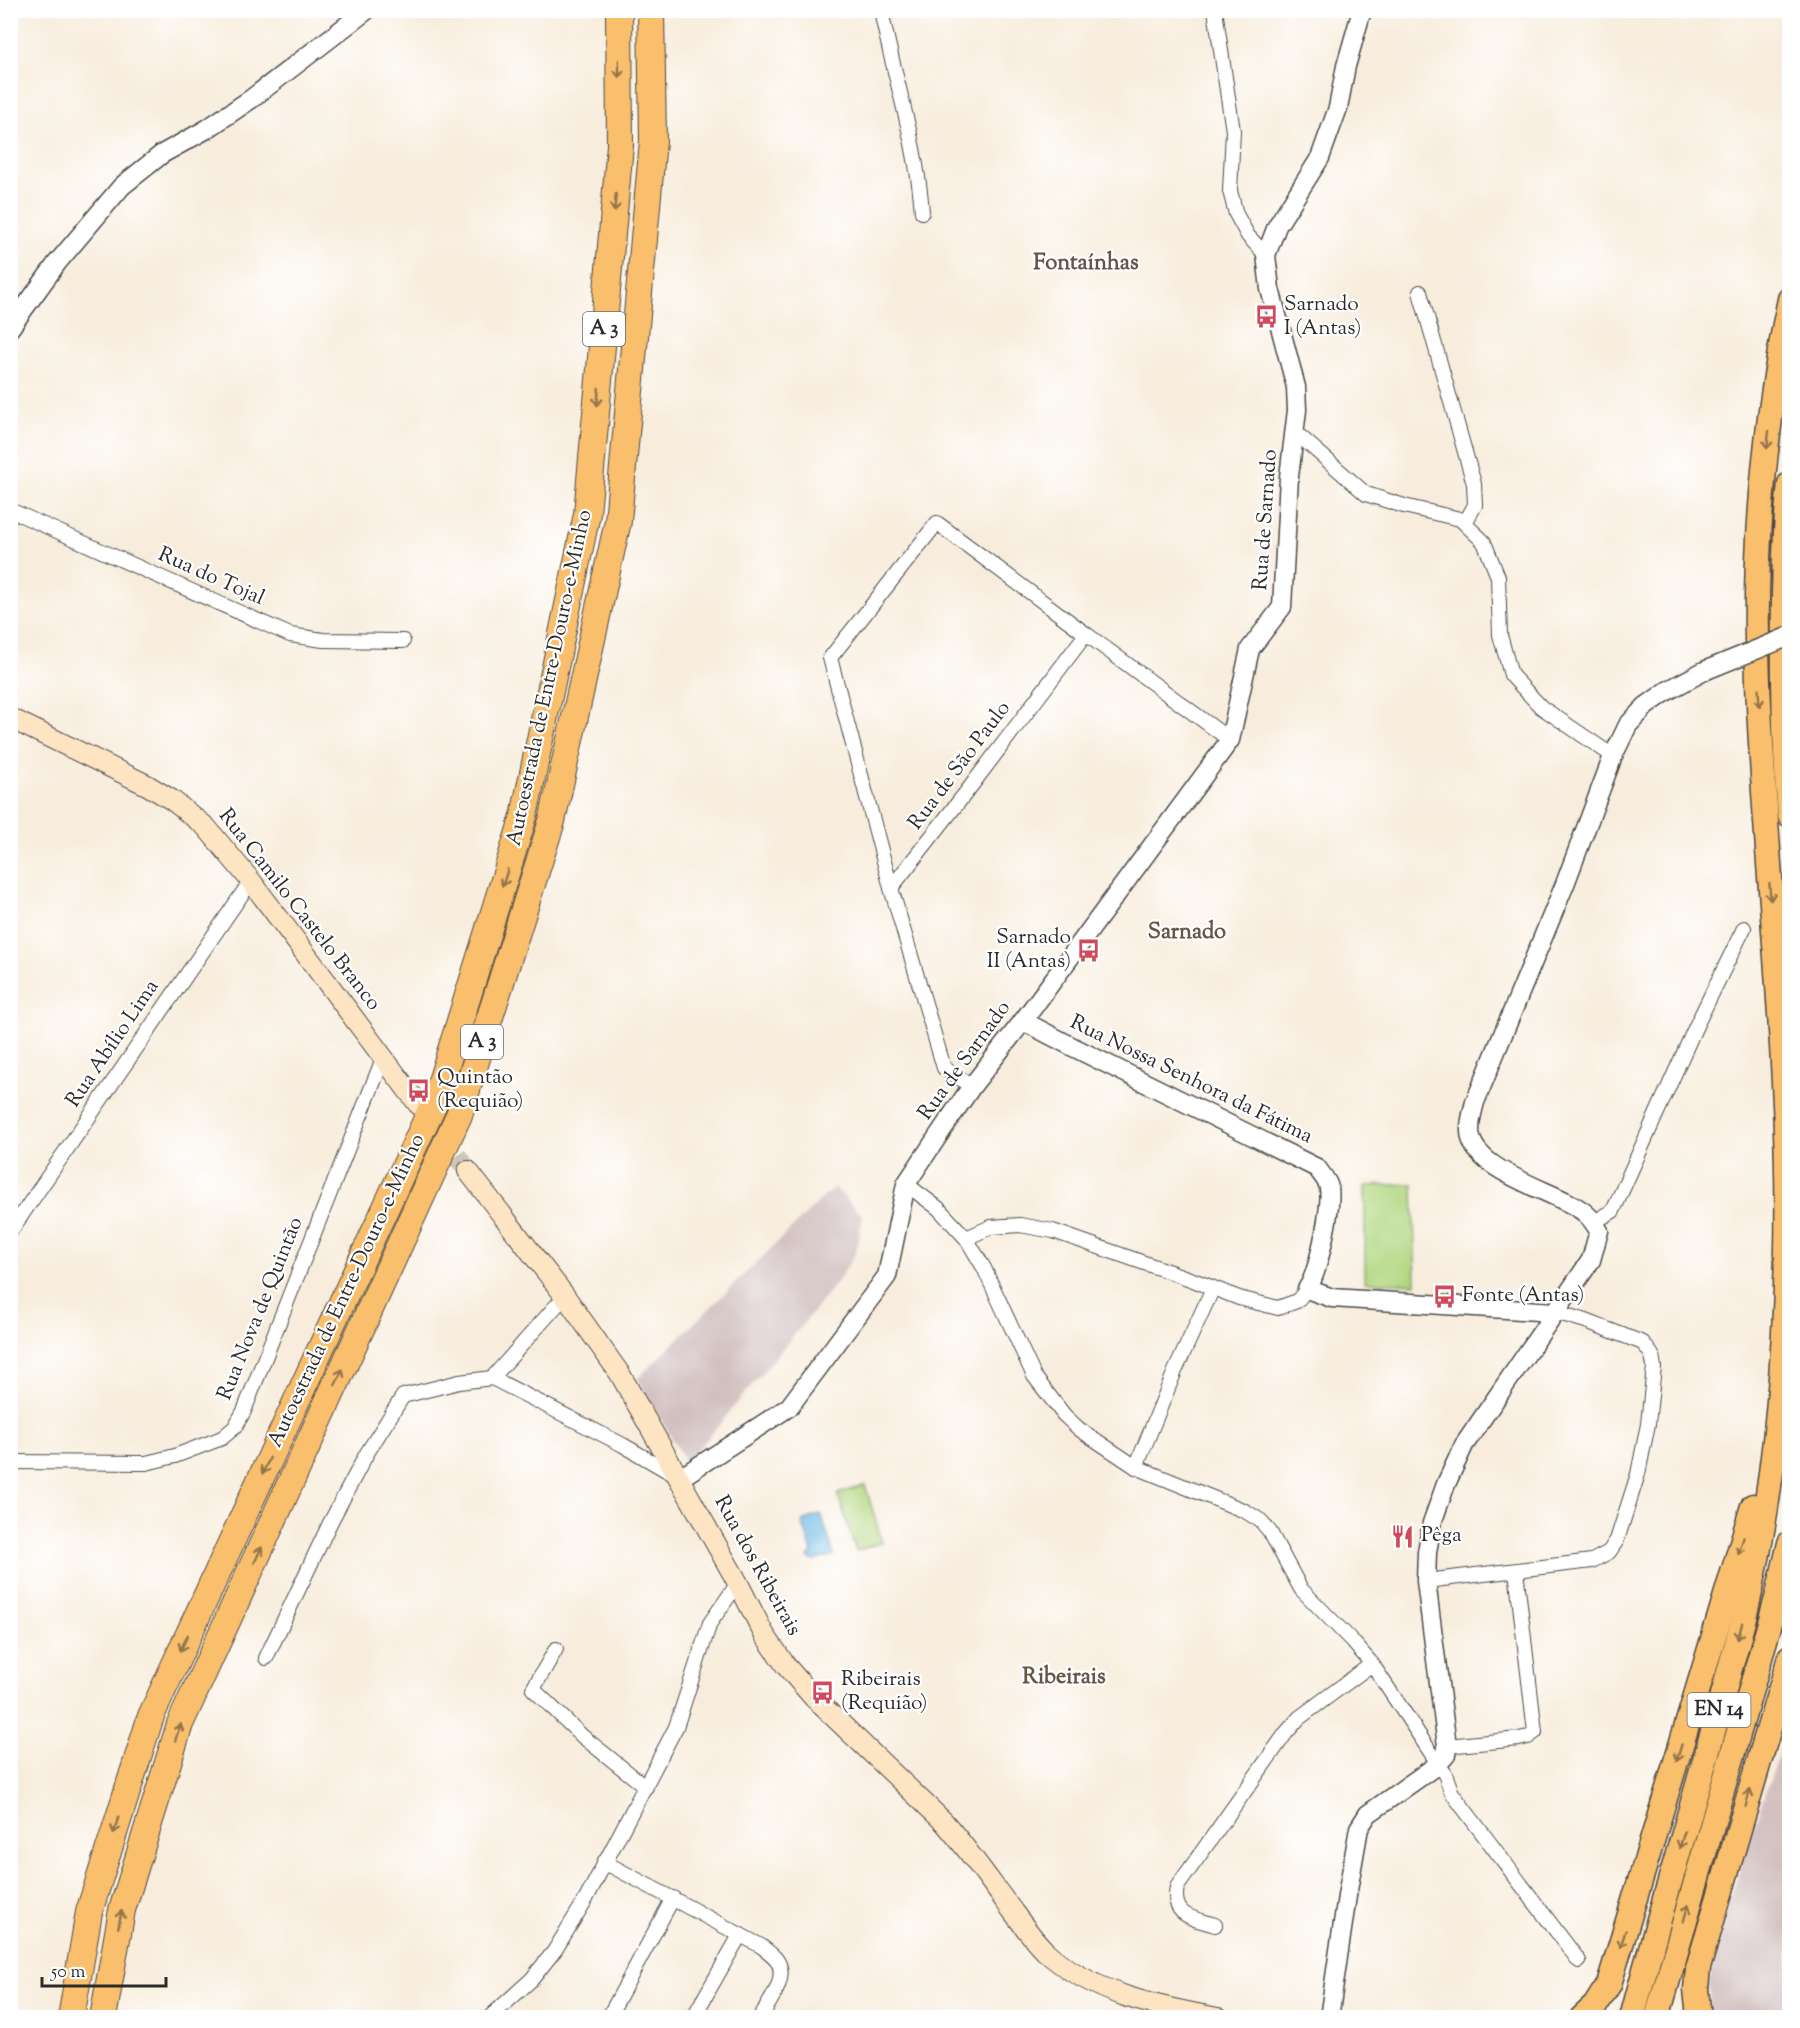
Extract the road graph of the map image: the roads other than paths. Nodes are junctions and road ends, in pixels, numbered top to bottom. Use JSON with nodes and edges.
{"nodes":[{"id":1,"x":367,"y":10,"type":"edge"},
{"id":2,"x":619,"y":10,"type":"edge"},
{"id":3,"x":651,"y":10,"type":"edge"},
{"id":4,"x":881,"y":10,"type":"edge"},
{"id":5,"x":1215,"y":10,"type":"edge"},
{"id":6,"x":1362,"y":10,"type":"edge"},
{"id":7,"x":922,"y":212,"type":"dead end"},
{"id":8,"x":1266,"y":255,"type":"junction"},
{"id":9,"x":1420,"y":292,"type":"dead end"},
{"id":10,"x":1790,"y":299,"type":"edge"},
{"id":11,"x":10,"y":328,"type":"edge"},
{"id":12,"x":1295,"y":432,"type":"junction"},
{"id":13,"x":1790,"y":484,"type":"edge"},
{"id":14,"x":10,"y":510,"type":"edge"},
{"id":15,"x":1465,"y":523,"type":"junction"},
{"id":16,"x":1086,"y":634,"type":"junction"},
{"id":17,"x":1790,"y":636,"type":"edge"},
{"id":18,"x":404,"y":641,"type":"dead end"},
{"id":19,"x":10,"y":718,"type":"edge"},
{"id":20,"x":1230,"y":740,"type":"junction"},
{"id":21,"x":1613,"y":756,"type":"junction"},
{"id":22,"x":1790,"y":815,"type":"edge"},
{"id":23,"x":251,"y":881,"type":"junction"},
{"id":24,"x":891,"y":888,"type":"junction"},
{"id":25,"x":1744,"y":928,"type":"dead end"},
{"id":26,"x":1023,"y":1021,"type":"junction"},
{"id":27,"x":384,"y":1056,"type":"junction"},
{"id":28,"x":972,"y":1086,"type":"junction"},
{"id":29,"x":418,"y":1104,"type":"tunnel mouth"},
{"id":30,"x":468,"y":1171,"type":"tunnel mouth"},
{"id":31,"x":906,"y":1184,"type":"junction"},
{"id":32,"x":1594,"y":1222,"type":"junction"},
{"id":33,"x":10,"y":1232,"type":"edge"},
{"id":34,"x":966,"y":1238,"type":"junction"},
{"id":35,"x":1213,"y":1288,"type":"junction"},
{"id":36,"x":1306,"y":1289,"type":"junction"},
{"id":37,"x":565,"y":1296,"type":"junction"},
{"id":38,"x":1556,"y":1312,"type":"junction"},
{"id":39,"x":492,"y":1378,"type":"junction"},
{"id":40,"x":1775,"y":1429,"type":"junction"},
{"id":41,"x":10,"y":1462,"type":"edge"},
{"id":42,"x":1136,"y":1467,"type":"junction"},
{"id":43,"x":680,"y":1478,"type":"junction"},
{"id":44,"x":1790,"y":1543,"type":"edge"},
{"id":45,"x":1516,"y":1571,"type":"junction"},
{"id":46,"x":1426,"y":1581,"type":"junction"},
{"id":47,"x":738,"y":1583,"type":"junction"},
{"id":48,"x":556,"y":1648,"type":"dead end"},
{"id":49,"x":1790,"y":1657,"type":"edge"},
{"id":50,"x":266,"y":1658,"type":"dead end"},
{"id":51,"x":1372,"y":1664,"type":"junction"},
{"id":52,"x":1447,"y":1746,"type":"junction"},
{"id":53,"x":1437,"y":1765,"type":"junction"},
{"id":54,"x":646,"y":1787,"type":"junction"},
{"id":55,"x":604,"y":1862,"type":"junction"},
{"id":56,"x":674,"y":1898,"type":"junction"},
{"id":57,"x":1215,"y":1925,"type":"dead end"},
{"id":58,"x":740,"y":1935,"type":"junction"},
{"id":59,"x":1579,"y":1961,"type":"dead end"},
{"id":60,"x":71,"y":2018,"type":"edge"},
{"id":61,"x":103,"y":2018,"type":"edge"},
{"id":62,"x":489,"y":2018,"type":"edge"},
{"id":63,"x":608,"y":2018,"type":"edge"},
{"id":64,"x":693,"y":2018,"type":"edge"},
{"id":65,"x":760,"y":2018,"type":"edge"},
{"id":66,"x":1218,"y":2018,"type":"edge"},
{"id":67,"x":1329,"y":2018,"type":"edge"},
{"id":68,"x":1582,"y":2018,"type":"edge"},
{"id":69,"x":1632,"y":2018,"type":"edge"},
{"id":70,"x":1657,"y":2018,"type":"edge"},
{"id":71,"x":1699,"y":2018,"type":"edge"}],
"edges":[{"from":1,"to":11,"type":"street"},
{"from":2,"to":60,"type":"highway","name":"Autoestrada de Entre-Douro-e-Minho","number":"A 3","one_way":true},
{"from":61,"to":3,"type":"highway","name":"Autoestrada de Entre-Douro-e-Minho","number":"A 3","one_way":true},
{"from":4,"to":7,"type":"street"},
{"from":5,"to":8,"type":"street"},
{"from":6,"to":8,"type":"street"},
{"from":8,"to":12,"type":"street","name":"Rua de Sarnado"},
{"from":9,"to":15,"type":"street"},
{"from":10,"to":40,"type":"highway","number":"EN 14","one_way":true},
{"from":12,"to":15,"type":"street"},
{"from":12,"to":20,"type":"street","name":"Rua de Sarnado"},
{"from":13,"to":22,"type":"highway"},
{"from":14,"to":18,"type":"street","name":"Rua do Tojal"},
{"from":15,"to":21,"type":"street"},
{"from":16,"to":20,"type":"street"},
{"from":16,"to":24,"type":"street","name":"Rua de São Paulo"},
{"from":16,"to":24,"type":"street"},
{"from":17,"to":21,"type":"street","bridge":true},
{"from":19,"to":23,"type":"main road","name":"Rua Camilo Castelo Branco"},
{"from":20,"to":26,"type":"street","name":"Rua de Sarnado"},
{"from":21,"to":32,"type":"street"},
{"from":23,"to":27,"type":"main road","name":"Rua Camilo Castelo Branco"},
{"from":23,"to":33,"type":"street","name":"Rua Abílio Lima"},
{"from":24,"to":28,"type":"street"},
{"from":25,"to":32,"type":"street"},
{"from":26,"to":28,"type":"street","name":"Rua de Sarnado"},
{"from":26,"to":36,"type":"street","name":"Rua Nossa Senhora da Fátima"},
{"from":27,"to":29,"type":"main road"},
{"from":27,"to":41,"type":"street","name":"Rua Nova de Quintão"},
{"from":28,"to":31,"type":"street","name":"Rua de Sarnado"},
{"from":30,"to":37,"type":"main road","name":"Rua dos Ribeirais"},
{"from":31,"to":34,"type":"street"},
{"from":31,"to":43,"type":"street","name":"Rua de Sarnado"},
{"from":32,"to":38,"type":"street"},
{"from":34,"to":35,"type":"street"},
{"from":34,"to":42,"type":"street"},
{"from":35,"to":36,"type":"street"},
{"from":35,"to":42,"type":"street"},
{"from":36,"to":38,"type":"street"},
{"from":37,"to":39,"type":"street"},
{"from":37,"to":43,"type":"main road","name":"Rua dos Ribeirais"},
{"from":38,"to":45,"type":"street"},
{"from":38,"to":46,"type":"street"},
{"from":39,"to":43,"type":"street"},
{"from":39,"to":50,"type":"street"},
{"from":40,"to":68,"type":"highway","one_way":true},
{"from":40,"to":69,"type":"highway","number":"EN 14","one_way":true},
{"from":42,"to":51,"type":"street"},
{"from":43,"to":47,"type":"main road","name":"Rua dos Ribeirais"},
{"from":70,"to":44,"type":"highway","number":"EN 14","one_way":true},
{"from":45,"to":46,"type":"street"},
{"from":45,"to":52,"type":"street"},
{"from":46,"to":52,"type":"street"},
{"from":47,"to":54,"type":"street"},
{"from":47,"to":66,"type":"main road","name":"Rua dos Ribeirais"},
{"from":48,"to":54,"type":"street"},
{"from":71,"to":49,"type":"highway","one_way":true},
{"from":51,"to":53,"type":"street"},
{"from":51,"to":57,"type":"street"},
{"from":52,"to":53,"type":"street"},
{"from":53,"to":59,"type":"street"},
{"from":53,"to":67,"type":"street"},
{"from":54,"to":55,"type":"street"},
{"from":55,"to":56,"type":"street"},
{"from":55,"to":62,"type":"street"},
{"from":56,"to":58,"type":"street"},
{"from":56,"to":63,"type":"street"},
{"from":58,"to":64,"type":"street"},
{"from":58,"to":65,"type":"street"}]}
